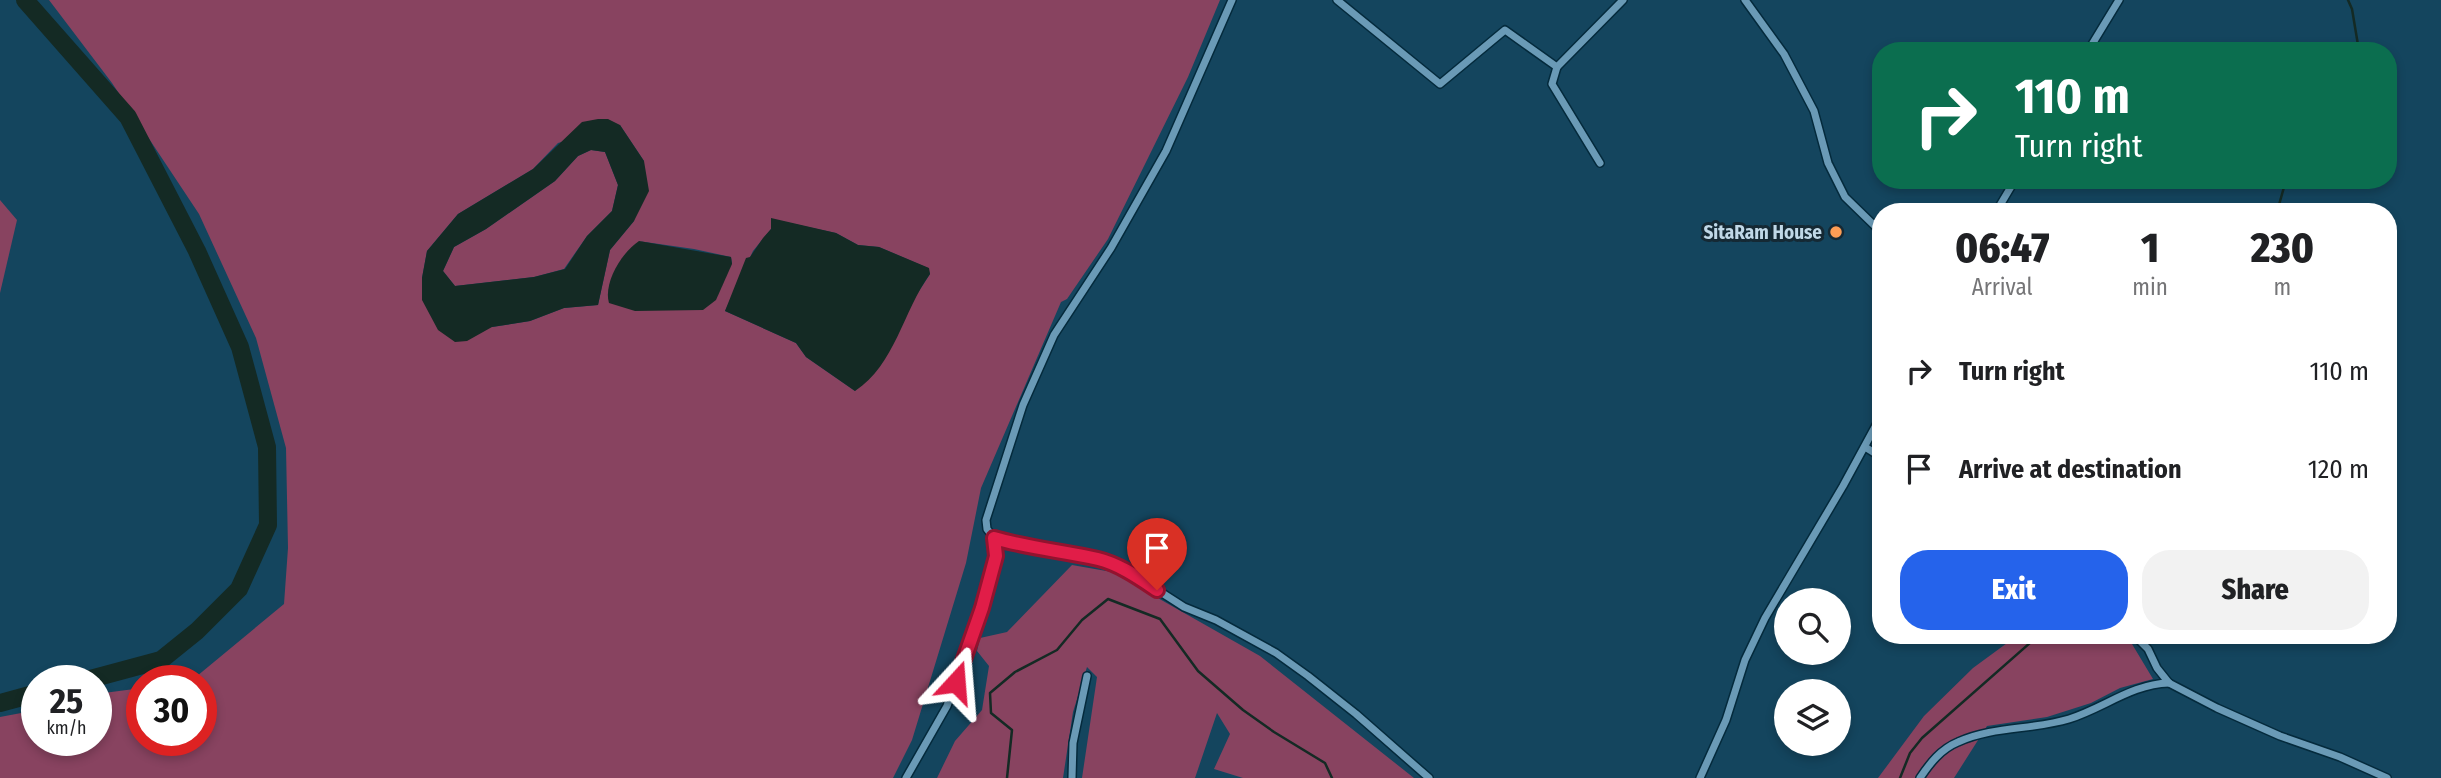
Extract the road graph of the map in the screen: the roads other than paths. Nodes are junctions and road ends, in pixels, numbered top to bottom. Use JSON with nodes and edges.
{"nodes":[{"id":1,"x":1232,"y":0,"type":"edge"},
{"id":2,"x":1337,"y":0,"type":"edge"},
{"id":3,"x":1623,"y":0,"type":"edge"},
{"id":4,"x":1745,"y":0,"type":"edge"},
{"id":5,"x":2119,"y":0,"type":"edge"},
{"id":6,"x":2093,"y":42,"type":"edge"},
{"id":7,"x":1557,"y":67,"type":"junction"},
{"id":8,"x":1600,"y":163,"type":"dead end"},
{"id":9,"x":1872,"y":223,"type":"edge"},
{"id":10,"x":1872,"y":433,"type":"edge"},
{"id":11,"x":1865,"y":447,"type":"junction"},
{"id":12,"x":1872,"y":451,"type":"edge"},
{"id":13,"x":994,"y":538,"type":"junction"},
{"id":14,"x":2143,"y":644,"type":"edge"},
{"id":15,"x":1087,"y":676,"type":"dead end"},
{"id":16,"x":2169,"y":683,"type":"junction"},
{"id":17,"x":906,"y":778,"type":"edge"},
{"id":18,"x":1072,"y":778,"type":"edge"},
{"id":19,"x":1429,"y":778,"type":"edge"},
{"id":20,"x":1700,"y":778,"type":"edge"},
{"id":21,"x":1920,"y":778,"type":"edge"},
{"id":22,"x":2387,"y":778,"type":"edge"}],
"edges":[{"from":1,"to":13,"type":"street"},
{"from":2,"to":7,"type":"street"},
{"from":3,"to":7,"type":"street"},
{"from":4,"to":9,"type":"street"},
{"from":5,"to":6,"type":"street"},
{"from":7,"to":8,"type":"street"},
{"from":10,"to":11,"type":"street"},
{"from":11,"to":12,"type":"street"},
{"from":11,"to":20,"type":"street"},
{"from":13,"to":17,"type":"street"},
{"from":13,"to":19,"type":"street"},
{"from":14,"to":16,"type":"street"},
{"from":15,"to":18,"type":"street"},
{"from":16,"to":21,"type":"street"},
{"from":16,"to":22,"type":"street"}]}
